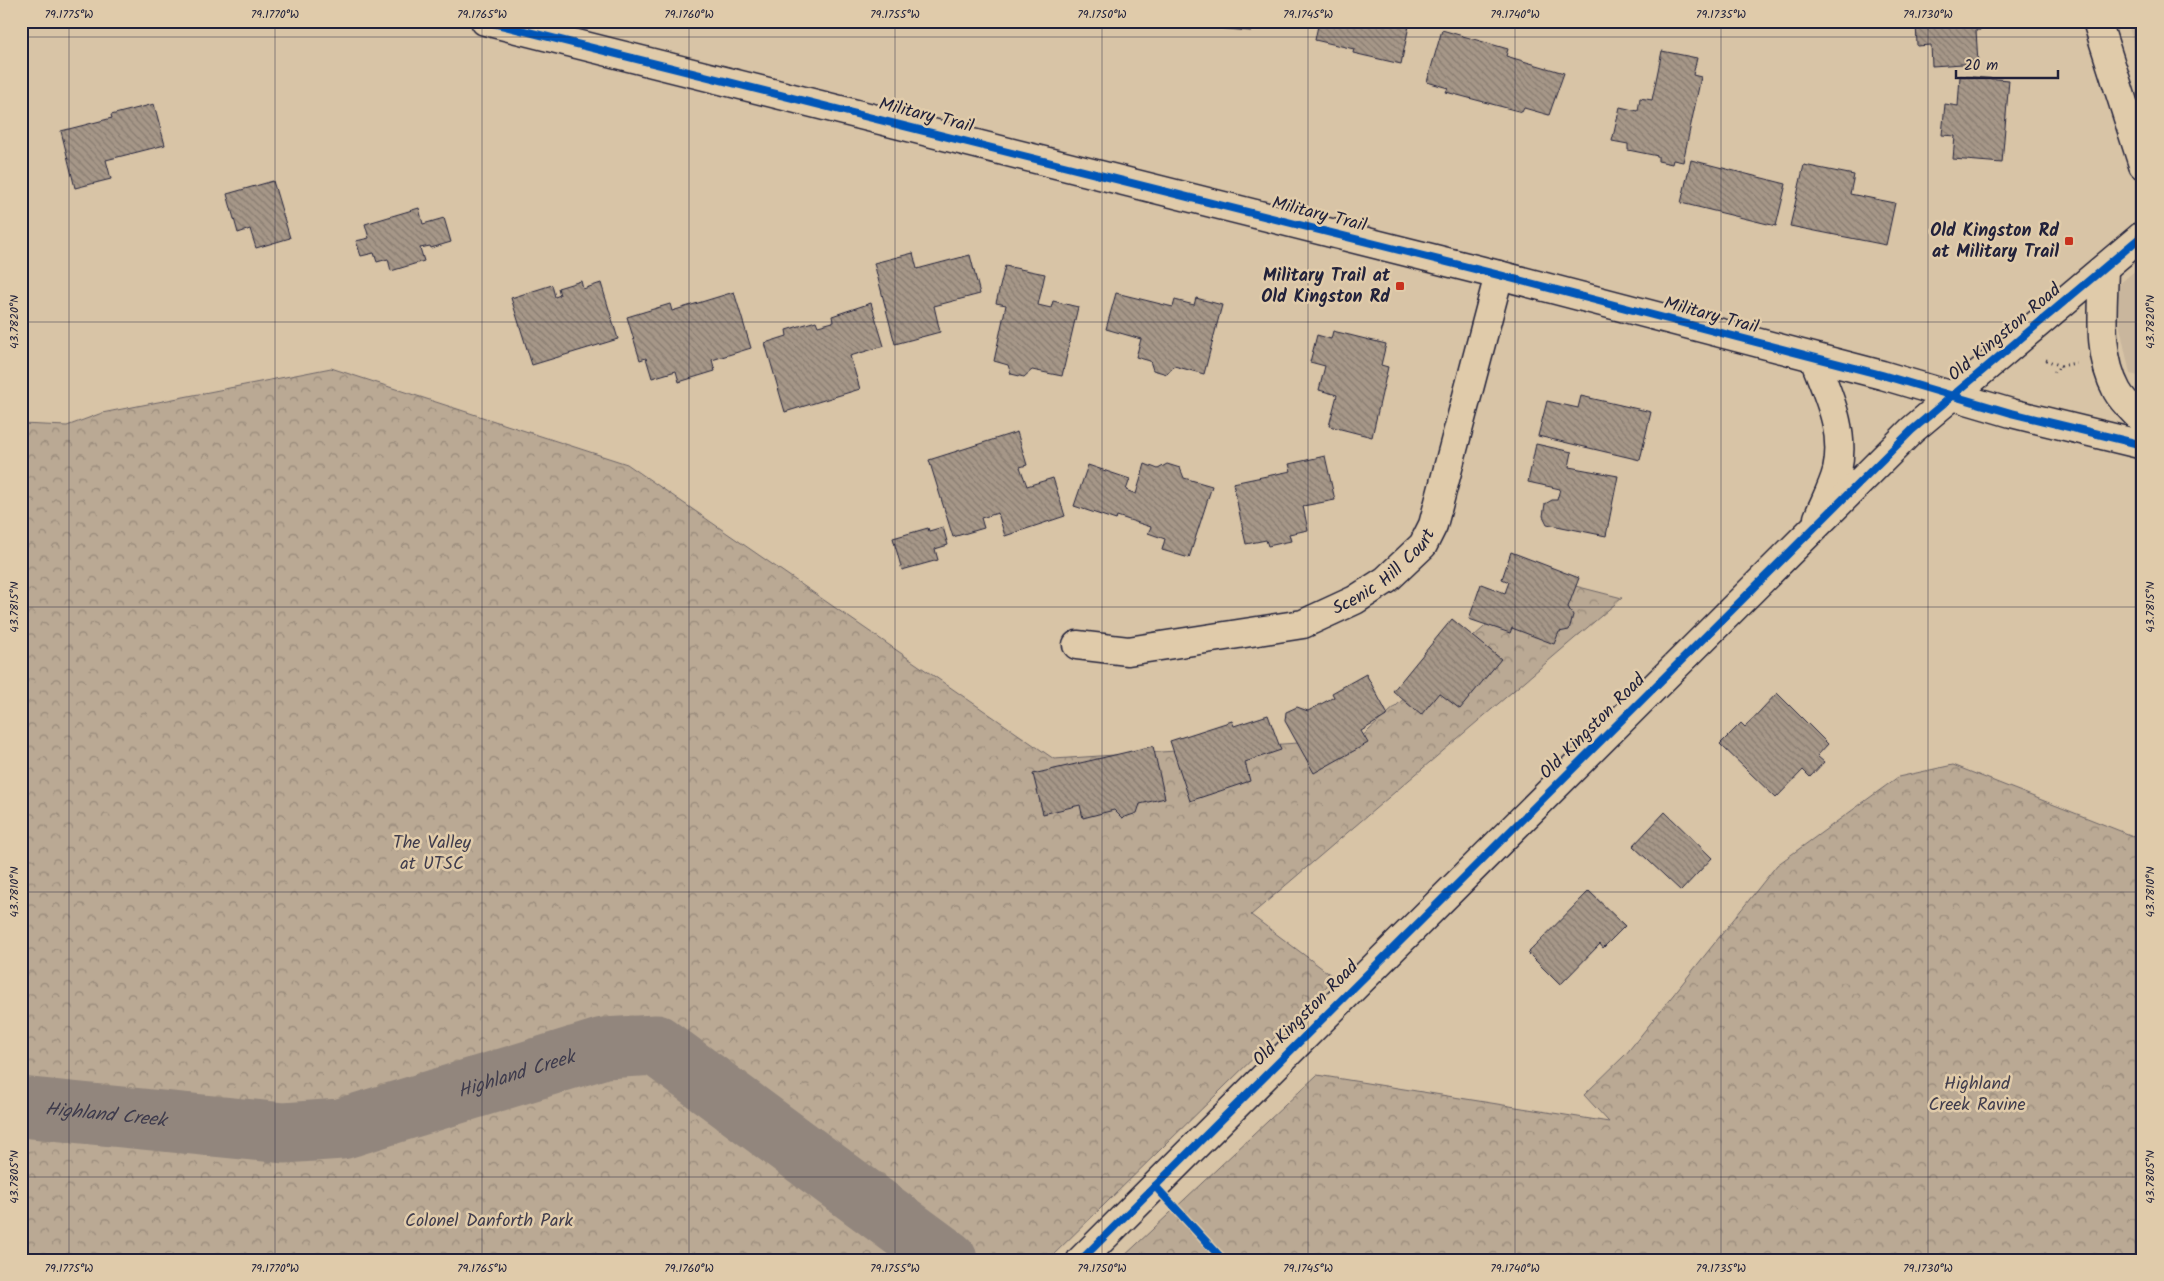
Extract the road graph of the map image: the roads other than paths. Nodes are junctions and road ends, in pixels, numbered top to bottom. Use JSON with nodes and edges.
{"nodes":[{"id":1,"x":485,"y":21,"type":"edge"},
{"id":2,"x":2097,"y":21,"type":"edge"},
{"id":3,"x":2143,"y":165,"type":"edge"},
{"id":4,"x":2143,"y":235,"type":"edge"},
{"id":5,"x":2104,"y":269,"type":"junction"},
{"id":6,"x":1499,"y":276,"type":"junction"},
{"id":7,"x":1814,"y":359,"type":"junction"},
{"id":8,"x":1953,"y":396,"type":"junction"},
{"id":9,"x":2143,"y":421,"type":"edge"},
{"id":10,"x":2143,"y":445,"type":"edge"},
{"id":11,"x":1814,"y":529,"type":"junction"},
{"id":12,"x":1076,"y":645,"type":"dead end"},
{"id":13,"x":1081,"y":1260,"type":"edge"}],
"edges":[{"from":1,"to":6,"type":"street","name":"Military Trail"},
{"from":2,"to":3,"type":"street"},
{"from":4,"to":5,"type":"street","name":"Old Kingston Road"},
{"from":5,"to":8,"type":"street","name":"Old Kingston Road"},
{"from":5,"to":9,"type":"street"},
{"from":6,"to":7,"type":"street","name":"Military Trail"},
{"from":6,"to":12,"type":"street","name":"Scenic Hill Court"},
{"from":7,"to":8,"type":"street","name":"Military Trail"},
{"from":7,"to":11,"type":"street"},
{"from":8,"to":10,"type":"street","name":"Military Trail"},
{"from":8,"to":11,"type":"street","name":"Old Kingston Road"},
{"from":11,"to":13,"type":"street","name":"Old Kingston Road"}]}
